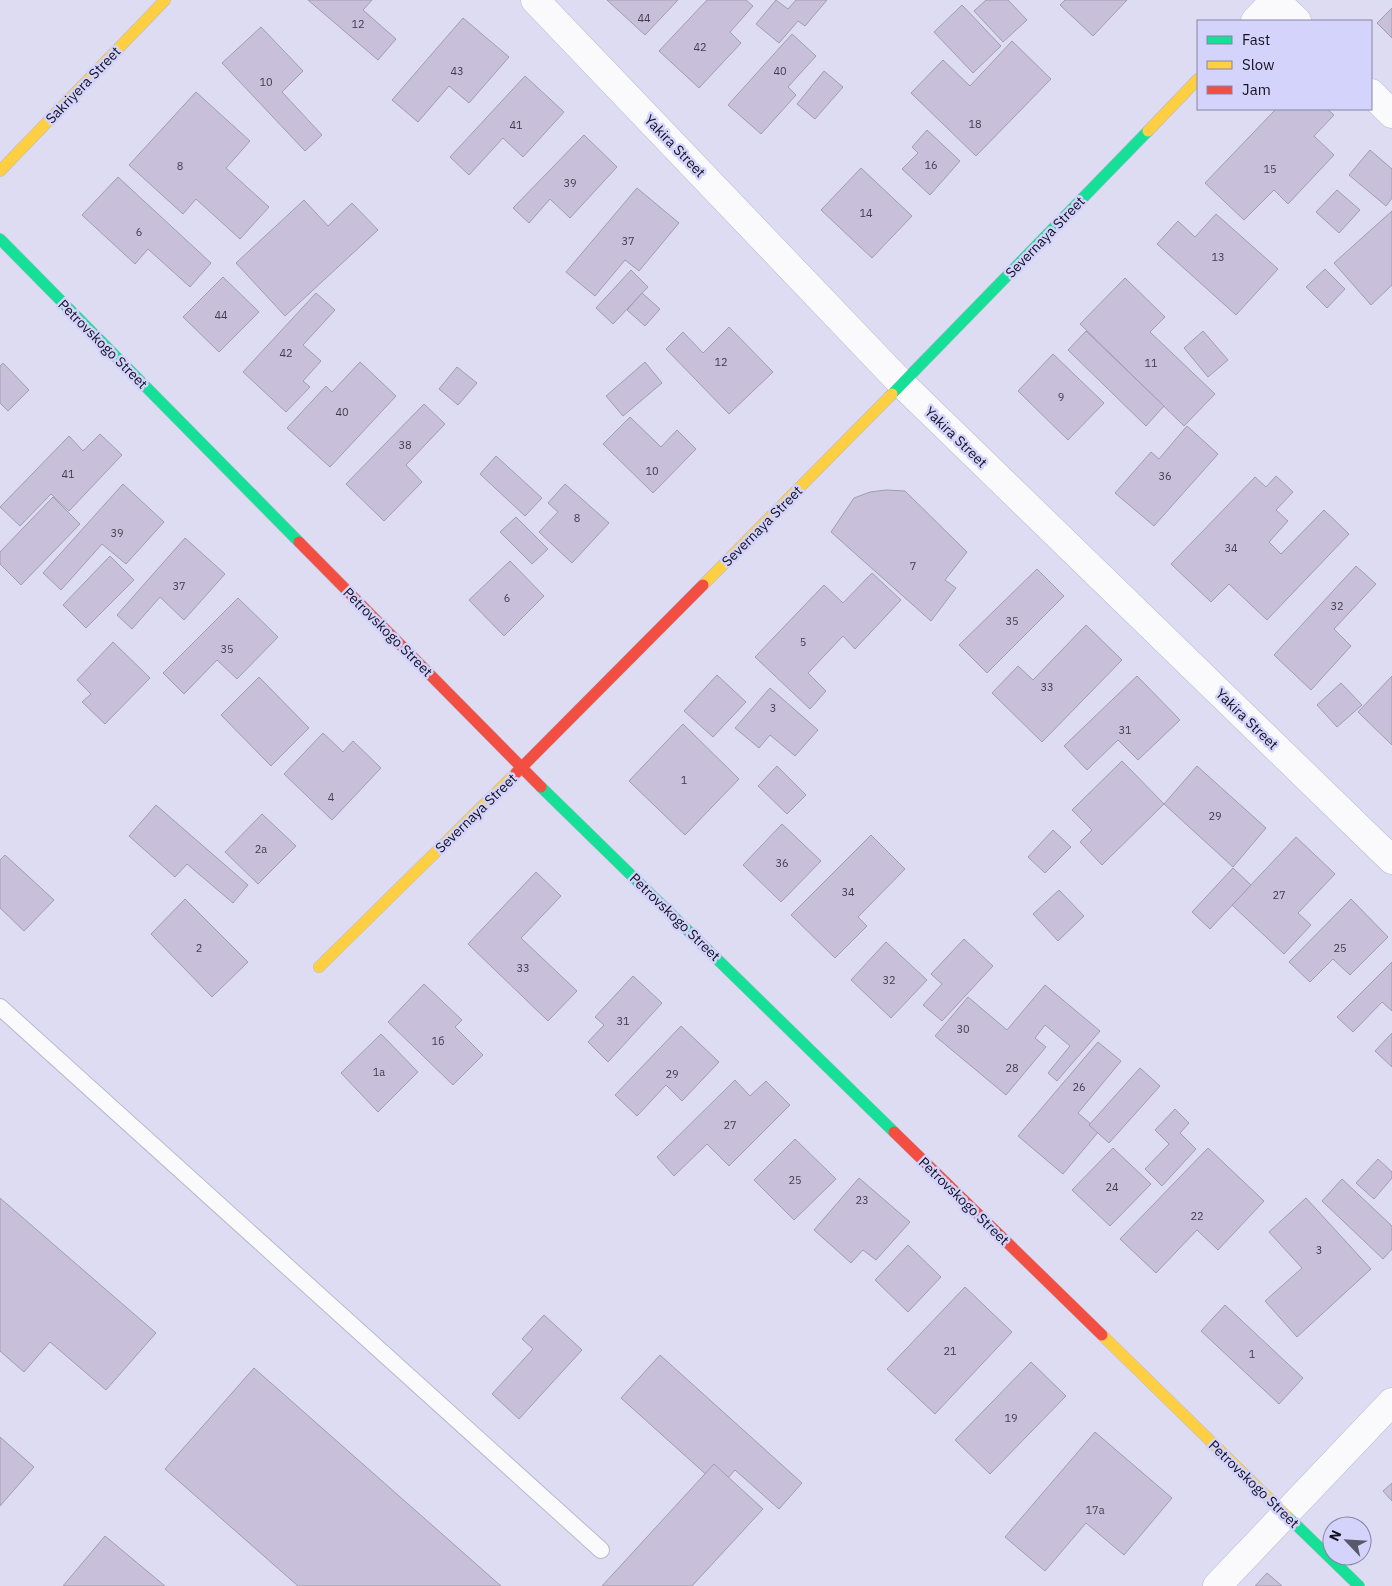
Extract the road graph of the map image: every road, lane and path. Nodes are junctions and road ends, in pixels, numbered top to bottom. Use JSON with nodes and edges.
{"nodes":[{"id":1,"x":165,"y":0,"type":"edge"},
{"id":2,"x":535,"y":0,"type":"edge"},
{"id":3,"x":1275,"y":0,"type":"edge"},
{"id":4,"x":1256,"y":20,"type":"edge"},
{"id":5,"x":1296,"y":20,"type":"edge"},
{"id":6,"x":1197,"y":80,"type":"edge"},
{"id":7,"x":1372,"y":94,"type":"edge"},
{"id":8,"x":1392,"y":114,"type":"edge"},
{"id":9,"x":0,"y":171,"type":"edge"},
{"id":10,"x":0,"y":239,"type":"edge"},
{"id":11,"x":902,"y":384,"type":"junction"},
{"id":12,"x":522,"y":768,"type":"junction"},
{"id":13,"x":1392,"y":860,"type":"edge"},
{"id":14,"x":319,"y":967,"type":"dead end"},
{"id":15,"x":0,"y":1007,"type":"edge"},
{"id":16,"x":1392,"y":1402,"type":"edge"},
{"id":17,"x":1284,"y":1513,"type":"junction"},
{"id":18,"x":601,"y":1550,"type":"dead end"},
{"id":19,"x":1217,"y":1586,"type":"edge"},
{"id":20,"x":1359,"y":1586,"type":"edge"}],
"edges":[{"from":1,"to":9,"type":"street","name":"Sakriyera Street"},
{"from":2,"to":11,"type":"street","name":"Yakira Street"},
{"from":3,"to":4,"type":"street"},
{"from":3,"to":5,"type":"street"},
{"from":6,"to":11,"type":"street","name":"Severnaya Street"},
{"from":7,"to":8,"type":"street"},
{"from":10,"to":12,"type":"street","name":"Petrovskogo Street"},
{"from":11,"to":12,"type":"street","name":"Severnaya Street"},
{"from":11,"to":13,"type":"street","name":"Yakira Street"},
{"from":12,"to":14,"type":"street","name":"Severnaya Street"},
{"from":12,"to":17,"type":"street","name":"Petrovskogo Street"},
{"from":15,"to":18,"type":"lane"},
{"from":16,"to":17,"type":"street"},
{"from":17,"to":19,"type":"street"},
{"from":17,"to":20,"type":"street","name":"Petrovskogo Street"}]}
